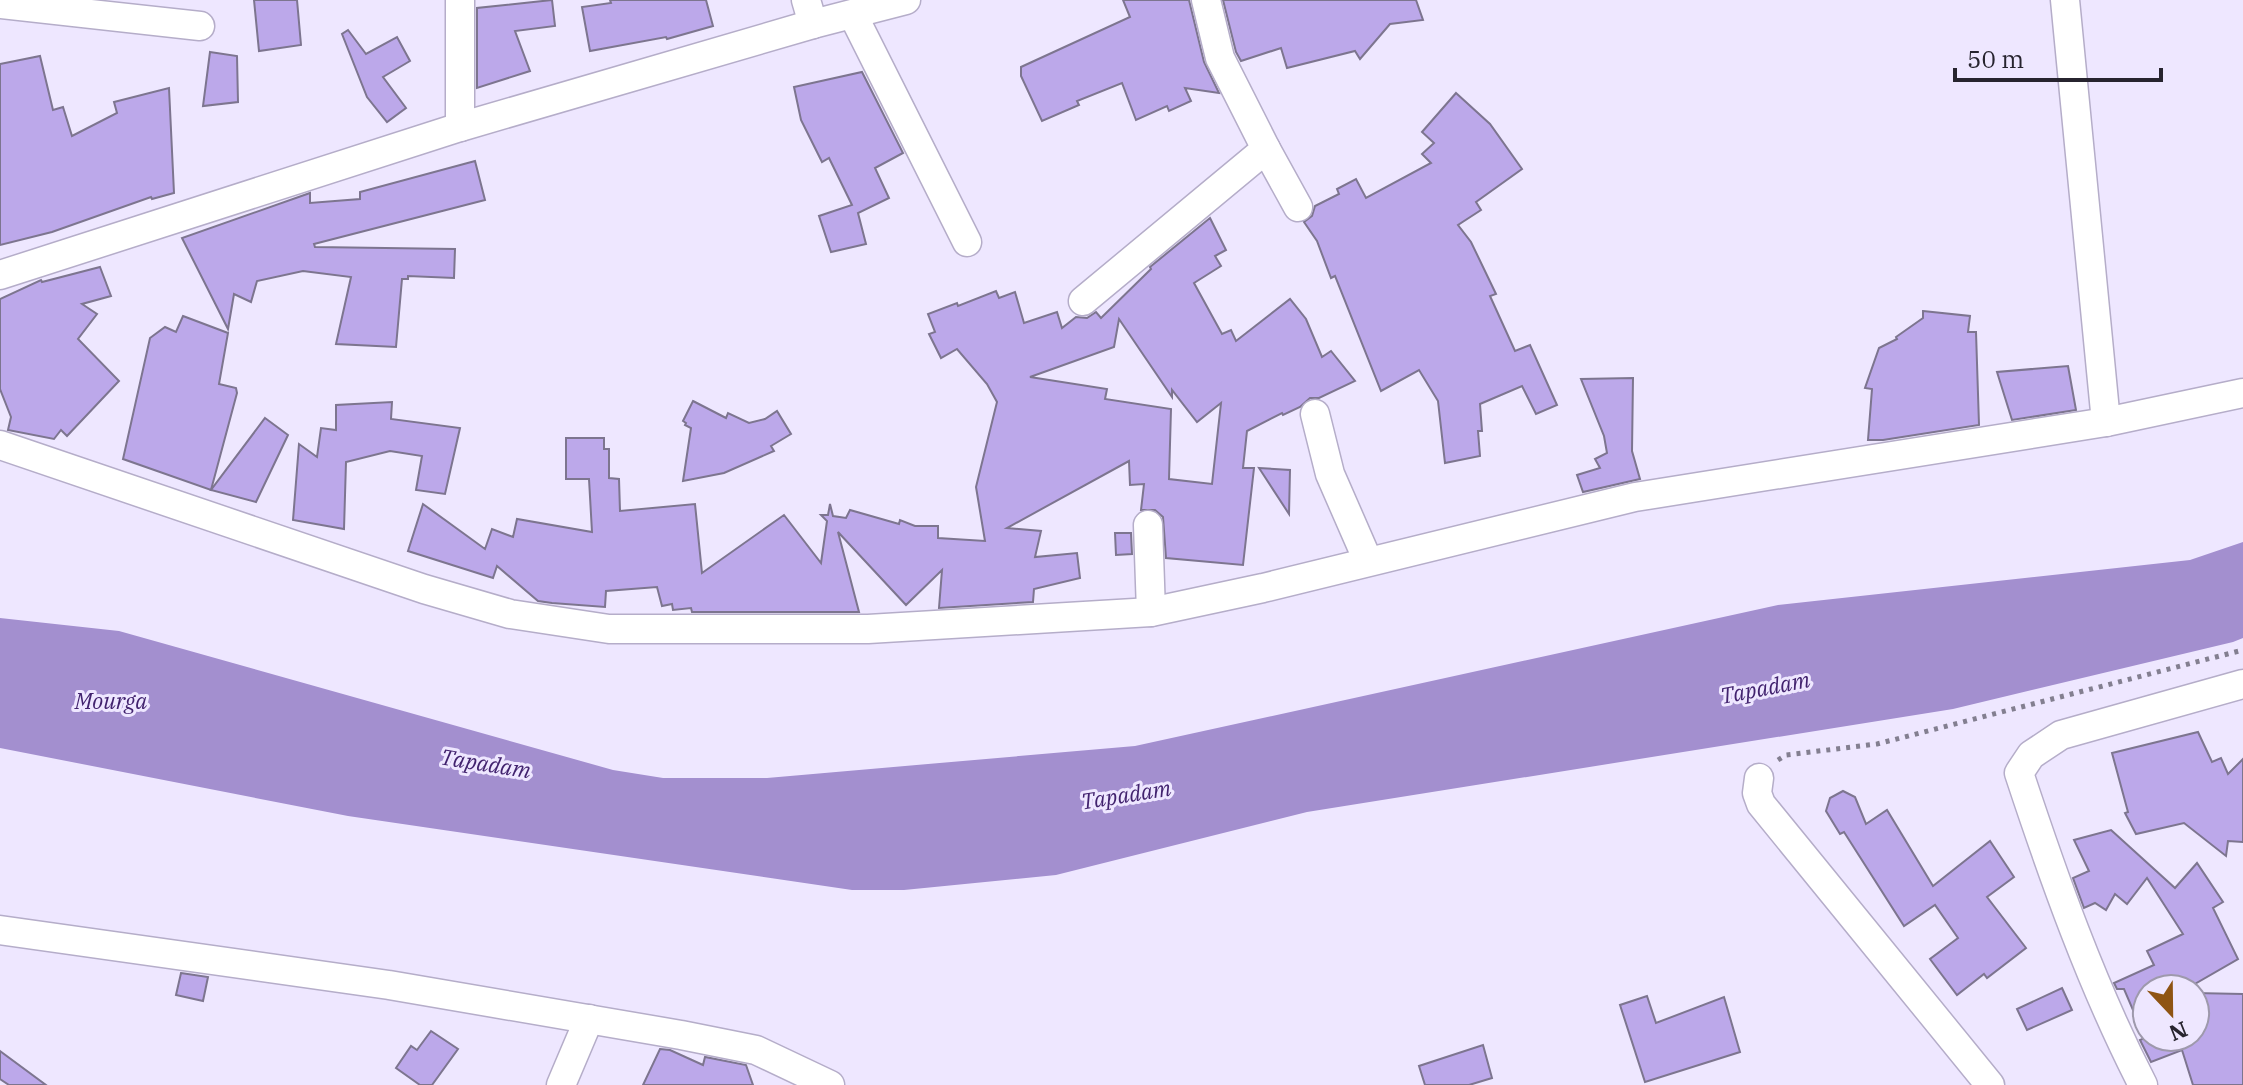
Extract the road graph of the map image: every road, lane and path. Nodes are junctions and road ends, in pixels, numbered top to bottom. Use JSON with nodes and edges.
{"nodes":[{"id":1,"x":460,"y":0,"type":"edge"},
{"id":2,"x":906,"y":0,"type":"edge"},
{"id":3,"x":1206,"y":0,"type":"edge"},
{"id":4,"x":2065,"y":0,"type":"edge"},
{"id":5,"x":0,"y":4,"type":"edge"},
{"id":6,"x":809,"y":12,"type":"edge"},
{"id":7,"x":853,"y":15,"type":"junction"},
{"id":8,"x":200,"y":26,"type":"dead end"},
{"id":9,"x":460,"y":127,"type":"junction"},
{"id":10,"x":1266,"y":149,"type":"junction"},
{"id":11,"x":1298,"y":207,"type":"dead end"},
{"id":12,"x":967,"y":242,"type":"dead end"},
{"id":13,"x":0,"y":275,"type":"edge"},
{"id":14,"x":1083,"y":301,"type":"dead end"},
{"id":15,"x":2243,"y":393,"type":"edge"},
{"id":16,"x":1315,"y":414,"type":"dead end"},
{"id":17,"x":2106,"y":422,"type":"junction"},
{"id":18,"x":0,"y":445,"type":"edge"},
{"id":19,"x":1148,"y":525,"type":"dead end"},
{"id":20,"x":1368,"y":561,"type":"junction"},
{"id":21,"x":1151,"y":612,"type":"junction"},
{"id":22,"x":2243,"y":650,"type":"edge"},
{"id":23,"x":2243,"y":684,"type":"edge"},
{"id":24,"x":1759,"y":778,"type":"joint"},
{"id":25,"x":0,"y":930,"type":"edge"},
{"id":26,"x":589,"y":1019,"type":"junction"},
{"id":27,"x":771,"y":1056,"type":"junction"},
{"id":28,"x":561,"y":1085,"type":"edge"},
{"id":29,"x":783,"y":1085,"type":"edge"},
{"id":30,"x":830,"y":1085,"type":"edge"},
{"id":31,"x":1990,"y":1085,"type":"edge"},
{"id":32,"x":2143,"y":1085,"type":"edge"}],
"edges":[{"from":1,"to":9,"type":"street"},
{"from":2,"to":7,"type":"street"},
{"from":3,"to":10,"type":"street"},
{"from":4,"to":17,"type":"street"},
{"from":5,"to":8,"type":"street"},
{"from":6,"to":7,"type":"street"},
{"from":6,"to":9,"type":"street"},
{"from":7,"to":12,"type":"street"},
{"from":9,"to":13,"type":"street"},
{"from":10,"to":11,"type":"street"},
{"from":10,"to":14,"type":"street"},
{"from":15,"to":17,"type":"street"},
{"from":16,"to":20,"type":"street"},
{"from":17,"to":20,"type":"street"},
{"from":18,"to":21,"type":"street"},
{"from":19,"to":21,"type":"street"},
{"from":20,"to":21,"type":"street"},
{"from":22,"to":24,"type":"path"},
{"from":23,"to":32,"type":"street"},
{"from":24,"to":31,"type":"street"},
{"from":25,"to":26,"type":"street"},
{"from":26,"to":27,"type":"street"},
{"from":26,"to":28,"type":"street"},
{"from":27,"to":29,"type":"street"},
{"from":27,"to":30,"type":"street"}]}
